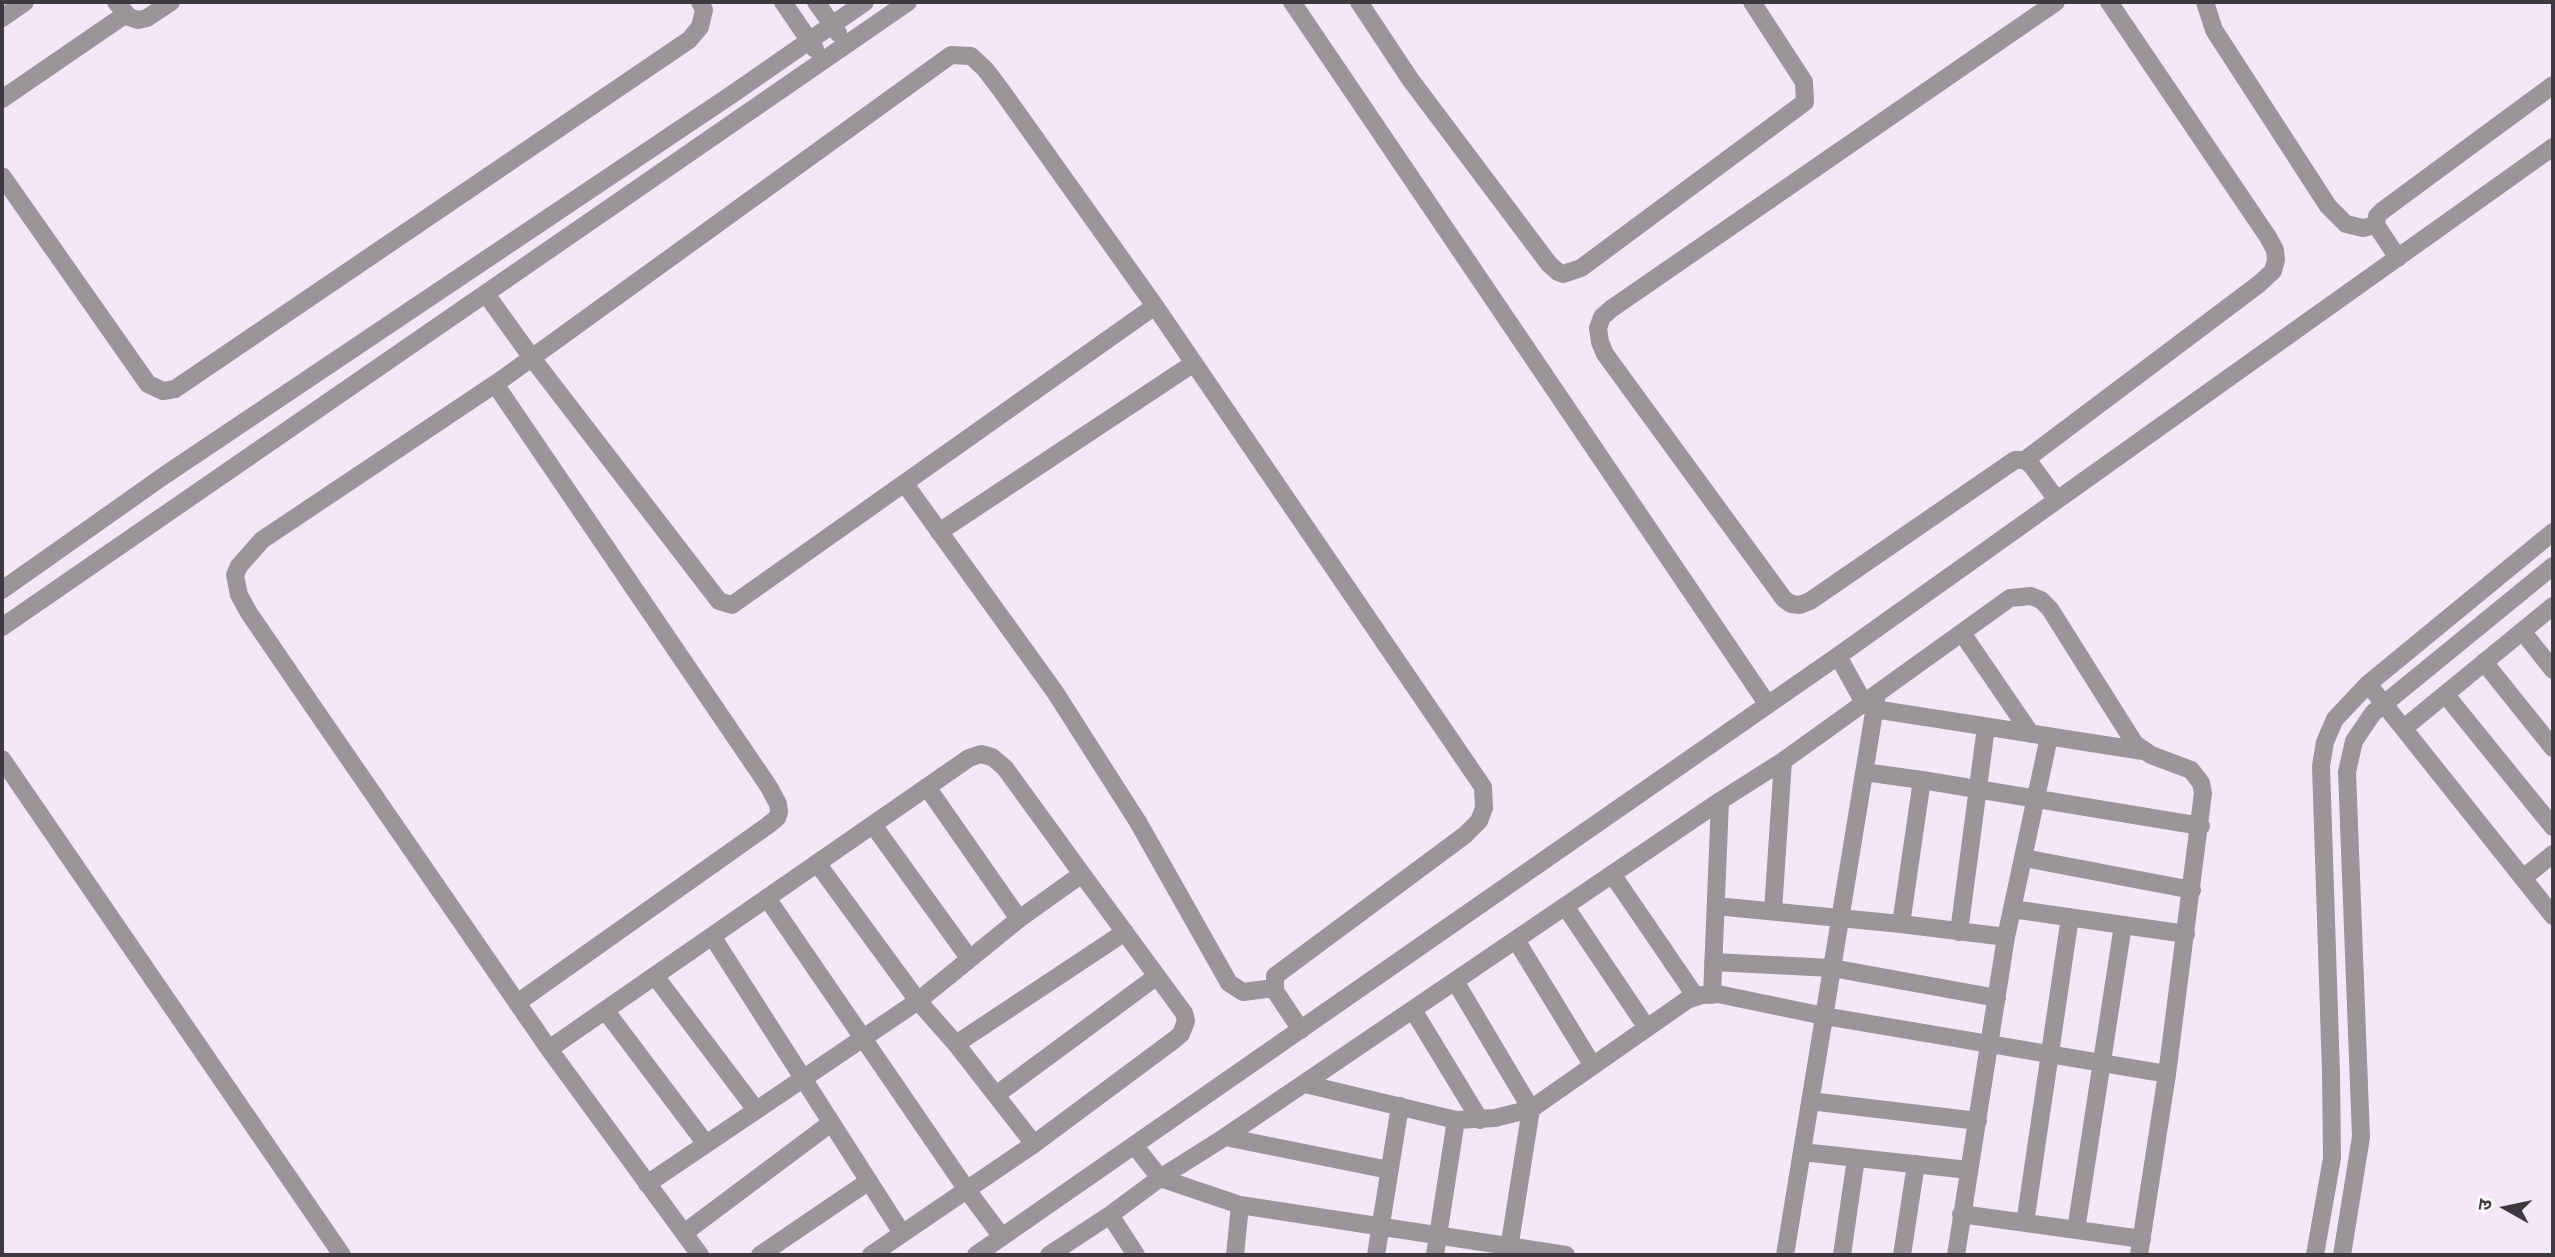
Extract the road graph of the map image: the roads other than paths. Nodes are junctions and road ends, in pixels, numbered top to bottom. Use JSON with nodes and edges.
{"nodes":[{"id":1,"x":25,"y":2,"type":"edge"},
{"id":2,"x":171,"y":2,"type":"edge"},
{"id":3,"x":700,"y":2,"type":"edge"},
{"id":4,"x":783,"y":2,"type":"edge"},
{"id":5,"x":816,"y":2,"type":"edge"},
{"id":6,"x":865,"y":2,"type":"edge"},
{"id":7,"x":908,"y":2,"type":"edge"},
{"id":8,"x":1292,"y":2,"type":"edge"},
{"id":9,"x":1359,"y":2,"type":"edge"},
{"id":10,"x":1752,"y":2,"type":"edge"},
{"id":11,"x":2056,"y":2,"type":"edge"},
{"id":12,"x":2109,"y":2,"type":"edge"},
{"id":13,"x":2205,"y":2,"type":"edge"},
{"id":14,"x":121,"y":8,"type":"edge"},
{"id":15,"x":2,"y":18,"type":"edge"},
{"id":16,"x":832,"y":25,"type":"junction"},
{"id":17,"x":810,"y":41,"type":"junction"},
{"id":18,"x":846,"y":45,"type":"junction"},
{"id":19,"x":823,"y":61,"type":"junction"},
{"id":20,"x":2553,"y":85,"type":"edge"},
{"id":21,"x":2,"y":99,"type":"edge"},
{"id":22,"x":2553,"y":148,"type":"edge"},
{"id":23,"x":2,"y":176,"type":"edge"},
{"id":24,"x":2376,"y":225,"type":"junction"},
{"id":25,"x":2398,"y":258,"type":"junction"},
{"id":26,"x":486,"y":294,"type":"junction"},
{"id":27,"x":1155,"y":306,"type":"junction"},
{"id":28,"x":531,"y":358,"type":"junction"},
{"id":29,"x":1194,"y":363,"type":"junction"},
{"id":30,"x":495,"y":384,"type":"junction"},
{"id":31,"x":2025,"y":460,"type":"junction"},
{"id":32,"x":905,"y":484,"type":"junction"},
{"id":33,"x":2057,"y":500,"type":"junction"},
{"id":34,"x":939,"y":531,"type":"junction"},
{"id":35,"x":2553,"y":532,"type":"edge"},
{"id":36,"x":2553,"y":566,"type":"edge"},
{"id":37,"x":2,"y":590,"type":"edge"},
{"id":38,"x":2553,"y":606,"type":"edge"},
{"id":39,"x":2,"y":627,"type":"edge"},
{"id":40,"x":2522,"y":631,"type":"junction"},
{"id":41,"x":1962,"y":633,"type":"junction"},
{"id":42,"x":1838,"y":656,"type":"junction"},
{"id":43,"x":2484,"y":662,"type":"junction"},
{"id":44,"x":2553,"y":670,"type":"edge"},
{"id":45,"x":2368,"y":684,"type":"junction"},
{"id":46,"x":2445,"y":694,"type":"junction"},
{"id":47,"x":1872,"y":702,"type":"junction"},
{"id":48,"x":2384,"y":704,"type":"junction"},
{"id":49,"x":1768,"y":705,"type":"junction"},
{"id":50,"x":1986,"y":727,"type":"junction"},
{"id":51,"x":2404,"y":728,"type":"junction"},
{"id":52,"x":2040,"y":735,"type":"junction"},
{"id":53,"x":2553,"y":748,"type":"edge"},
{"id":54,"x":2143,"y":751,"type":"junction"},
{"id":55,"x":2,"y":759,"type":"edge"},
{"id":56,"x":1783,"y":761,"type":"junction"},
{"id":57,"x":1864,"y":772,"type":"junction"},
{"id":58,"x":1922,"y":780,"type":"junction"},
{"id":59,"x":927,"y":787,"type":"junction"},
{"id":60,"x":1978,"y":789,"type":"junction"},
{"id":61,"x":2036,"y":800,"type":"junction"},
{"id":62,"x":1720,"y":801,"type":"junction"},
{"id":63,"x":873,"y":825,"type":"junction"},
{"id":64,"x":2201,"y":826,"type":"junction"},
{"id":65,"x":2553,"y":827,"type":"edge"},
{"id":66,"x":2553,"y":854,"type":"edge"},
{"id":67,"x":2024,"y":858,"type":"junction"},
{"id":68,"x":817,"y":863,"type":"junction"},
{"id":69,"x":1082,"y":874,"type":"junction"},
{"id":70,"x":1612,"y":874,"type":"junction"},
{"id":71,"x":2523,"y":878,"type":"junction"},
{"id":72,"x":2192,"y":890,"type":"junction"},
{"id":73,"x":767,"y":898,"type":"junction"},
{"id":74,"x":1565,"y":906,"type":"junction"},
{"id":75,"x":1716,"y":906,"type":"junction"},
{"id":76,"x":2012,"y":909,"type":"junction"},
{"id":77,"x":1773,"y":911,"type":"junction"},
{"id":78,"x":2553,"y":916,"type":"edge"},
{"id":79,"x":2070,"y":917,"type":"junction"},
{"id":80,"x":1840,"y":918,"type":"junction"},
{"id":81,"x":1018,"y":919,"type":"junction"},
{"id":82,"x":1901,"y":924,"type":"junction"},
{"id":83,"x":2123,"y":925,"type":"junction"},
{"id":84,"x":1125,"y":932,"type":"junction"},
{"id":85,"x":1959,"y":932,"type":"junction"},
{"id":86,"x":2186,"y":934,"type":"junction"},
{"id":87,"x":712,"y":936,"type":"junction"},
{"id":88,"x":2006,"y":937,"type":"junction"},
{"id":89,"x":1516,"y":940,"type":"junction"},
{"id":90,"x":969,"y":958,"type":"junction"},
{"id":91,"x":1713,"y":962,"type":"junction"},
{"id":92,"x":1832,"y":968,"type":"junction"},
{"id":93,"x":655,"y":976,"type":"junction"},
{"id":94,"x":1157,"y":976,"type":"junction"},
{"id":95,"x":1455,"y":981,"type":"junction"},
{"id":96,"x":1274,"y":988,"type":"junction"},
{"id":97,"x":1704,"y":996,"type":"junction"},
{"id":98,"x":1997,"y":998,"type":"junction"},
{"id":99,"x":918,"y":1001,"type":"junction"},
{"id":100,"x":517,"y":1003,"type":"junction"},
{"id":101,"x":605,"y":1010,"type":"junction"},
{"id":102,"x":1413,"y":1010,"type":"junction"},
{"id":103,"x":1824,"y":1016,"type":"junction"},
{"id":104,"x":1647,"y":1028,"type":"junction"},
{"id":105,"x":1301,"y":1030,"type":"junction"},
{"id":106,"x":864,"y":1037,"type":"junction"},
{"id":107,"x":1991,"y":1043,"type":"junction"},
{"id":108,"x":956,"y":1044,"type":"junction"},
{"id":109,"x":549,"y":1049,"type":"junction"},
{"id":110,"x":2050,"y":1054,"type":"junction"},
{"id":111,"x":2103,"y":1063,"type":"junction"},
{"id":112,"x":1592,"y":1066,"type":"junction"},
{"id":113,"x":2168,"y":1074,"type":"junction"},
{"id":114,"x":803,"y":1079,"type":"junction"},
{"id":115,"x":1305,"y":1084,"type":"junction"},
{"id":116,"x":996,"y":1095,"type":"junction"},
{"id":117,"x":1810,"y":1101,"type":"junction"},
{"id":118,"x":1400,"y":1106,"type":"junction"},
{"id":119,"x":1531,"y":1108,"type":"junction"},
{"id":120,"x":756,"y":1110,"type":"junction"},
{"id":121,"x":1456,"y":1120,"type":"junction"},
{"id":122,"x":1480,"y":1120,"type":"junction"},
{"id":123,"x":1978,"y":1121,"type":"junction"},
{"id":124,"x":831,"y":1123,"type":"junction"},
{"id":125,"x":1226,"y":1138,"type":"junction"},
{"id":126,"x":706,"y":1144,"type":"junction"},
{"id":127,"x":1034,"y":1144,"type":"junction"},
{"id":128,"x":1134,"y":1145,"type":"junction"},
{"id":129,"x":1802,"y":1152,"type":"junction"},
{"id":130,"x":1856,"y":1158,"type":"junction"},
{"id":131,"x":1916,"y":1164,"type":"junction"},
{"id":132,"x":1389,"y":1170,"type":"junction"},
{"id":133,"x":1969,"y":1170,"type":"junction"},
{"id":134,"x":1160,"y":1178,"type":"junction"},
{"id":135,"x":869,"y":1181,"type":"junction"},
{"id":136,"x":648,"y":1184,"type":"junction"},
{"id":137,"x":967,"y":1190,"type":"junction"},
{"id":138,"x":1240,"y":1205,"type":"junction"},
{"id":139,"x":1961,"y":1214,"type":"junction"},
{"id":140,"x":1110,"y":1215,"type":"junction"},
{"id":141,"x":2025,"y":1223,"type":"junction"},
{"id":142,"x":1381,"y":1227,"type":"junction"},
{"id":143,"x":2076,"y":1230,"type":"junction"},
{"id":144,"x":684,"y":1233,"type":"junction"},
{"id":145,"x":902,"y":1233,"type":"junction"},
{"id":146,"x":1438,"y":1236,"type":"junction"},
{"id":147,"x":1002,"y":1237,"type":"junction"},
{"id":148,"x":2140,"y":1247,"type":"edge"},
{"id":149,"x":1074,"y":1249,"type":"edge"},
{"id":150,"x":1508,"y":1251,"type":"edge"},
{"id":151,"x":342,"y":1255,"type":"edge"},
{"id":152,"x":701,"y":1255,"type":"edge"},
{"id":153,"x":760,"y":1255,"type":"edge"},
{"id":154,"x":871,"y":1255,"type":"edge"},
{"id":155,"x":976,"y":1255,"type":"edge"},
{"id":156,"x":1049,"y":1255,"type":"edge"},
{"id":157,"x":1136,"y":1255,"type":"edge"},
{"id":158,"x":1235,"y":1255,"type":"edge"},
{"id":159,"x":1376,"y":1255,"type":"edge"},
{"id":160,"x":1435,"y":1255,"type":"edge"},
{"id":161,"x":1563,"y":1255,"type":"edge"},
{"id":162,"x":1785,"y":1255,"type":"edge"},
{"id":163,"x":1842,"y":1255,"type":"edge"},
{"id":164,"x":1902,"y":1255,"type":"edge"},
{"id":165,"x":1956,"y":1255,"type":"edge"},
{"id":166,"x":2315,"y":1255,"type":"edge"},
{"id":167,"x":2342,"y":1255,"type":"edge"}],
"edges":[{"from":1,"to":15,"type":"street"},
{"from":2,"to":14,"type":"street"},
{"from":3,"to":23,"type":"street"},
{"from":4,"to":17,"type":"street"},
{"from":5,"to":16,"type":"street"},
{"from":6,"to":16,"type":"street"},
{"from":7,"to":18,"type":"street"},
{"from":8,"to":49,"type":"street"},
{"from":9,"to":10,"type":"street"},
{"from":11,"to":31,"type":"street"},
{"from":12,"to":31,"type":"street"},
{"from":13,"to":24,"type":"street"},
{"from":14,"to":21,"type":"street"},
{"from":16,"to":17,"type":"street"},
{"from":16,"to":18,"type":"street"},
{"from":17,"to":19,"type":"street"},
{"from":17,"to":37,"type":"street"},
{"from":18,"to":19,"type":"street"},
{"from":19,"to":26,"type":"street"},
{"from":20,"to":24,"type":"street"},
{"from":22,"to":25,"type":"street"},
{"from":24,"to":25,"type":"street"},
{"from":25,"to":33,"type":"street"},
{"from":26,"to":28,"type":"street"},
{"from":26,"to":39,"type":"street"},
{"from":27,"to":28,"type":"street"},
{"from":27,"to":29,"type":"street"},
{"from":27,"to":32,"type":"street"},
{"from":28,"to":30,"type":"street"},
{"from":28,"to":32,"type":"street"},
{"from":29,"to":34,"type":"street"},
{"from":29,"to":96,"type":"street"},
{"from":30,"to":100,"type":"street"},
{"from":30,"to":100,"type":"street"},
{"from":31,"to":33,"type":"street"},
{"from":32,"to":34,"type":"street"},
{"from":33,"to":42,"type":"street"},
{"from":34,"to":96,"type":"street"},
{"from":35,"to":45,"type":"street"},
{"from":36,"to":48,"type":"street"},
{"from":38,"to":40,"type":"street"},
{"from":40,"to":43,"type":"street"},
{"from":40,"to":44,"type":"street"},
{"from":41,"to":47,"type":"street"},
{"from":41,"to":52,"type":"street"},
{"from":41,"to":54,"type":"street"},
{"from":42,"to":47,"type":"street"},
{"from":42,"to":49,"type":"street"},
{"from":43,"to":46,"type":"street"},
{"from":43,"to":53,"type":"street"},
{"from":45,"to":48,"type":"street"},
{"from":45,"to":166,"type":"street"},
{"from":46,"to":51,"type":"street"},
{"from":46,"to":65,"type":"street"},
{"from":47,"to":50,"type":"street"},
{"from":47,"to":56,"type":"street"},
{"from":47,"to":57,"type":"street"},
{"from":48,"to":51,"type":"street"},
{"from":48,"to":167,"type":"street"},
{"from":49,"to":105,"type":"street"},
{"from":50,"to":52,"type":"street"},
{"from":50,"to":60,"type":"street"},
{"from":51,"to":71,"type":"street"},
{"from":52,"to":54,"type":"street"},
{"from":52,"to":61,"type":"street"},
{"from":54,"to":64,"type":"street"},
{"from":55,"to":151,"type":"street"},
{"from":56,"to":62,"type":"street"},
{"from":56,"to":77,"type":"street"},
{"from":57,"to":58,"type":"street"},
{"from":57,"to":80,"type":"street"},
{"from":58,"to":60,"type":"street"},
{"from":58,"to":82,"type":"street"},
{"from":59,"to":63,"type":"street"},
{"from":59,"to":69,"type":"street"},
{"from":59,"to":81,"type":"street"},
{"from":60,"to":61,"type":"street"},
{"from":60,"to":85,"type":"street"},
{"from":61,"to":64,"type":"street"},
{"from":61,"to":67,"type":"street"},
{"from":62,"to":70,"type":"street"},
{"from":62,"to":75,"type":"street"},
{"from":63,"to":68,"type":"street"},
{"from":63,"to":90,"type":"street"},
{"from":64,"to":72,"type":"street"},
{"from":66,"to":71,"type":"street"},
{"from":67,"to":72,"type":"street"},
{"from":67,"to":76,"type":"street"},
{"from":68,"to":73,"type":"street"},
{"from":68,"to":99,"type":"street"},
{"from":69,"to":81,"type":"street"},
{"from":69,"to":84,"type":"street"},
{"from":70,"to":74,"type":"street"},
{"from":70,"to":97,"type":"street"},
{"from":71,"to":78,"type":"street"},
{"from":72,"to":86,"type":"street"},
{"from":73,"to":87,"type":"street"},
{"from":73,"to":106,"type":"street"},
{"from":74,"to":89,"type":"street"},
{"from":74,"to":104,"type":"street"},
{"from":75,"to":77,"type":"street"},
{"from":75,"to":91,"type":"street"},
{"from":76,"to":79,"type":"street"},
{"from":76,"to":88,"type":"street"},
{"from":77,"to":80,"type":"street"},
{"from":79,"to":83,"type":"street"},
{"from":79,"to":110,"type":"street"},
{"from":80,"to":82,"type":"street"},
{"from":80,"to":92,"type":"street"},
{"from":81,"to":90,"type":"street"},
{"from":82,"to":85,"type":"street"},
{"from":83,"to":86,"type":"street"},
{"from":83,"to":111,"type":"street"},
{"from":84,"to":94,"type":"street"},
{"from":84,"to":108,"type":"street"},
{"from":85,"to":88,"type":"street"},
{"from":86,"to":113,"type":"street"},
{"from":87,"to":93,"type":"street"},
{"from":87,"to":114,"type":"street"},
{"from":88,"to":98,"type":"street"},
{"from":89,"to":95,"type":"street"},
{"from":89,"to":112,"type":"street"},
{"from":90,"to":99,"type":"street"},
{"from":91,"to":92,"type":"street"},
{"from":91,"to":97,"type":"street"},
{"from":92,"to":98,"type":"street"},
{"from":92,"to":103,"type":"street"},
{"from":93,"to":101,"type":"street"},
{"from":93,"to":120,"type":"street"},
{"from":94,"to":116,"type":"street"},
{"from":94,"to":127,"type":"street"},
{"from":95,"to":102,"type":"street"},
{"from":95,"to":119,"type":"street"},
{"from":96,"to":105,"type":"street"},
{"from":97,"to":103,"type":"street"},
{"from":97,"to":104,"type":"street"},
{"from":98,"to":107,"type":"street"},
{"from":99,"to":106,"type":"street"},
{"from":99,"to":108,"type":"street"},
{"from":100,"to":109,"type":"street"},
{"from":101,"to":109,"type":"street"},
{"from":101,"to":126,"type":"street"},
{"from":102,"to":115,"type":"street"},
{"from":102,"to":122,"type":"street"},
{"from":103,"to":107,"type":"street"},
{"from":103,"to":117,"type":"street"},
{"from":104,"to":112,"type":"street"},
{"from":105,"to":128,"type":"street"},
{"from":106,"to":114,"type":"street"},
{"from":106,"to":137,"type":"street"},
{"from":107,"to":110,"type":"street"},
{"from":107,"to":123,"type":"street"},
{"from":108,"to":116,"type":"street"},
{"from":109,"to":136,"type":"street"},
{"from":110,"to":111,"type":"street"},
{"from":110,"to":141,"type":"street"},
{"from":111,"to":113,"type":"street"},
{"from":111,"to":143,"type":"street"},
{"from":112,"to":119,"type":"street"},
{"from":113,"to":148,"type":"street"},
{"from":114,"to":120,"type":"street"},
{"from":114,"to":124,"type":"street"},
{"from":115,"to":118,"type":"street"},
{"from":115,"to":125,"type":"street"},
{"from":116,"to":127,"type":"street"},
{"from":117,"to":123,"type":"street"},
{"from":117,"to":129,"type":"street"},
{"from":118,"to":121,"type":"street"},
{"from":118,"to":132,"type":"street"},
{"from":119,"to":122,"type":"street"},
{"from":119,"to":150,"type":"street"},
{"from":120,"to":126,"type":"street"},
{"from":121,"to":122,"type":"street"},
{"from":121,"to":146,"type":"street"},
{"from":123,"to":133,"type":"street"},
{"from":124,"to":135,"type":"street"},
{"from":124,"to":144,"type":"street"},
{"from":125,"to":132,"type":"street"},
{"from":125,"to":134,"type":"street"},
{"from":126,"to":136,"type":"street"},
{"from":127,"to":137,"type":"street"},
{"from":128,"to":134,"type":"street"},
{"from":128,"to":147,"type":"street"},
{"from":129,"to":130,"type":"street"},
{"from":129,"to":162,"type":"street"},
{"from":130,"to":131,"type":"street"},
{"from":130,"to":163,"type":"street"},
{"from":131,"to":133,"type":"street"},
{"from":131,"to":164,"type":"street"},
{"from":132,"to":142,"type":"street"},
{"from":133,"to":139,"type":"street"},
{"from":134,"to":138,"type":"street"},
{"from":134,"to":140,"type":"street"},
{"from":135,"to":145,"type":"street"},
{"from":135,"to":153,"type":"street"},
{"from":136,"to":144,"type":"street"},
{"from":137,"to":145,"type":"street"},
{"from":137,"to":147,"type":"street"},
{"from":138,"to":142,"type":"street"},
{"from":138,"to":158,"type":"street"},
{"from":139,"to":141,"type":"street"},
{"from":139,"to":165,"type":"street"},
{"from":140,"to":149,"type":"street"},
{"from":140,"to":157,"type":"street"},
{"from":141,"to":143,"type":"street"},
{"from":142,"to":146,"type":"street"},
{"from":142,"to":159,"type":"street"},
{"from":143,"to":148,"type":"street"},
{"from":144,"to":152,"type":"street"},
{"from":145,"to":154,"type":"street"},
{"from":146,"to":150,"type":"street"},
{"from":146,"to":160,"type":"street"},
{"from":147,"to":155,"type":"street"},
{"from":149,"to":156,"type":"street"},
{"from":150,"to":161,"type":"street"}]}
